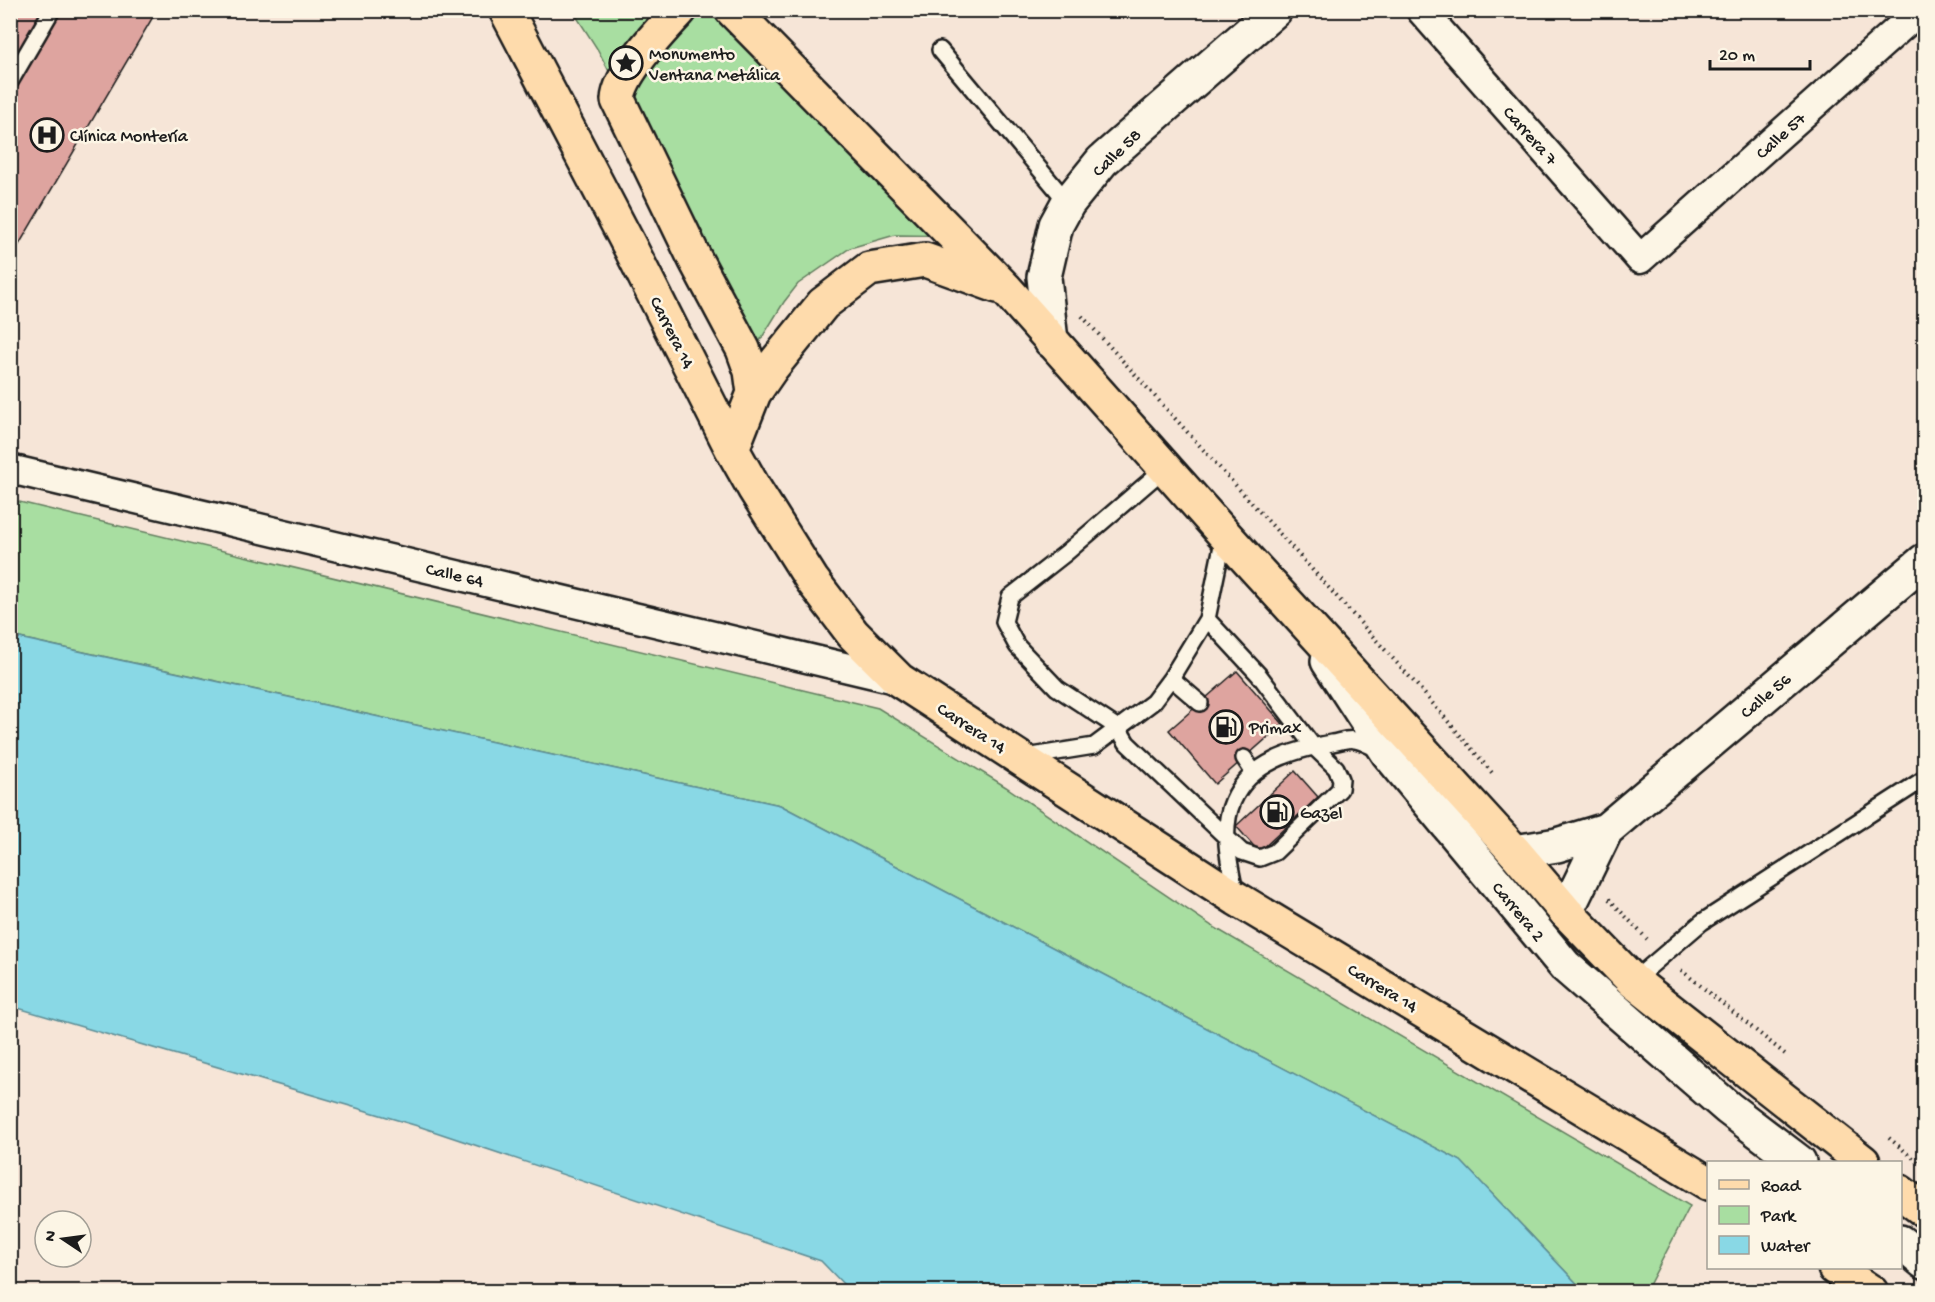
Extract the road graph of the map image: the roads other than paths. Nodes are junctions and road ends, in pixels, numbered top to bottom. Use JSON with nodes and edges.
{"nodes":[{"id":1,"x":52,"y":10,"type":"edge"},
{"id":2,"x":506,"y":10,"type":"edge"},
{"id":3,"x":680,"y":10,"type":"edge"},
{"id":4,"x":732,"y":10,"type":"edge"},
{"id":5,"x":1275,"y":10,"type":"edge"},
{"id":6,"x":1421,"y":10,"type":"edge"},
{"id":7,"x":1920,"y":10,"type":"edge"},
{"id":8,"x":940,"y":50,"type":"dead end"},
{"id":9,"x":10,"y":82,"type":"edge"},
{"id":10,"x":1068,"y":203,"type":"junction"},
{"id":11,"x":1640,"y":259,"type":"joint"},
{"id":12,"x":1005,"y":288,"type":"junction"},
{"id":13,"x":1051,"y":340,"type":"junction"},
{"id":14,"x":754,"y":393,"type":"junction"},
{"id":15,"x":732,"y":449,"type":"junction"},
{"id":16,"x":1165,"y":468,"type":"junction"},
{"id":17,"x":10,"y":469,"type":"edge"},
{"id":18,"x":1224,"y":534,"type":"junction"},
{"id":19,"x":1924,"y":561,"type":"edge"},
{"id":20,"x":1294,"y":609,"type":"junction"},
{"id":21,"x":1207,"y":619,"type":"junction"},
{"id":22,"x":1171,"y":678,"type":"junction"},
{"id":23,"x":899,"y":680,"type":"junction"},
{"id":24,"x":1200,"y":703,"type":"dead end"},
{"id":25,"x":1118,"y":728,"type":"junction"},
{"id":26,"x":1313,"y":746,"type":"junction"},
{"id":27,"x":1388,"y":753,"type":"junction"},
{"id":28,"x":1020,"y":758,"type":"junction"},
{"id":29,"x":1244,"y":758,"type":"dead end"},
{"id":30,"x":1254,"y":773,"type":"junction"},
{"id":31,"x":1924,"y":779,"type":"edge"},
{"id":32,"x":1606,"y":830,"type":"junction"},
{"id":33,"x":1227,"y":838,"type":"junction"},
{"id":34,"x":1515,"y":852,"type":"junction"},
{"id":35,"x":1237,"y":899,"type":"junction"},
{"id":36,"x":1566,"y":912,"type":"junction"},
{"id":37,"x":1634,"y":981,"type":"junction"},
{"id":38,"x":1798,"y":1161,"type":"edge"},
{"id":39,"x":1862,"y":1161,"type":"edge"},
{"id":40,"x":1707,"y":1182,"type":"edge"},
{"id":41,"x":1902,"y":1194,"type":"edge"},
{"id":42,"x":1924,"y":1210,"type":"edge"},
{"id":43,"x":1902,"y":1244,"type":"edge"},
{"id":44,"x":1924,"y":1262,"type":"edge"},
{"id":45,"x":1836,"y":1269,"type":"edge"},
{"id":46,"x":1871,"y":1292,"type":"edge"}],
"edges":[{"from":1,"to":9,"type":"lane"},
{"from":2,"to":15,"type":"main road","name":"Carrera 14"},
{"from":3,"to":14,"type":"main road"},
{"from":4,"to":12,"type":"main road"},
{"from":5,"to":10,"type":"street","name":"Calle 58"},
{"from":6,"to":11,"type":"street","name":"Carrera 7"},
{"from":7,"to":11,"type":"street","name":"Calle 57"},
{"from":8,"to":10,"type":"lane"},
{"from":10,"to":13,"type":"street","name":"Calle 58"},
{"from":12,"to":13,"type":"main road"},
{"from":12,"to":14,"type":"main road"},
{"from":13,"to":16,"type":"main road"},
{"from":14,"to":15,"type":"main road"},
{"from":15,"to":23,"type":"main road","name":"Carrera 14"},
{"from":16,"to":18,"type":"main road"},
{"from":16,"to":25,"type":"lane"},
{"from":17,"to":23,"type":"street","name":"Calle 64"},
{"from":18,"to":20,"type":"main road"},
{"from":18,"to":21,"type":"lane"},
{"from":19,"to":32,"type":"street","name":"Calle 56"},
{"from":20,"to":27,"type":"street","name":"Carrera 2"},
{"from":20,"to":34,"type":"main road"},
{"from":21,"to":22,"type":"lane"},
{"from":21,"to":26,"type":"lane"},
{"from":22,"to":24,"type":"lane"},
{"from":22,"to":25,"type":"lane"},
{"from":23,"to":28,"type":"main road","name":"Carrera 14"},
{"from":25,"to":28,"type":"lane"},
{"from":25,"to":33,"type":"lane"},
{"from":26,"to":27,"type":"lane"},
{"from":26,"to":30,"type":"lane"},
{"from":26,"to":33,"type":"lane"},
{"from":27,"to":38,"type":"street","name":"Carrera 2"},
{"from":28,"to":35,"type":"main road","name":"Carrera 14"},
{"from":29,"to":30,"type":"lane"},
{"from":30,"to":33,"type":"lane"},
{"from":31,"to":37,"type":"lane"},
{"from":32,"to":34,"type":"street","name":"Calle 56"},
{"from":32,"to":36,"type":"street","name":"Calle 56"},
{"from":33,"to":35,"type":"lane"},
{"from":34,"to":36,"type":"main road"},
{"from":35,"to":40,"type":"main road","name":"Carrera 14"},
{"from":36,"to":37,"type":"main road"},
{"from":37,"to":39,"type":"main road"},
{"from":41,"to":42,"type":"main road"},
{"from":43,"to":44,"type":"street"},
{"from":45,"to":46,"type":"main road"}]}
